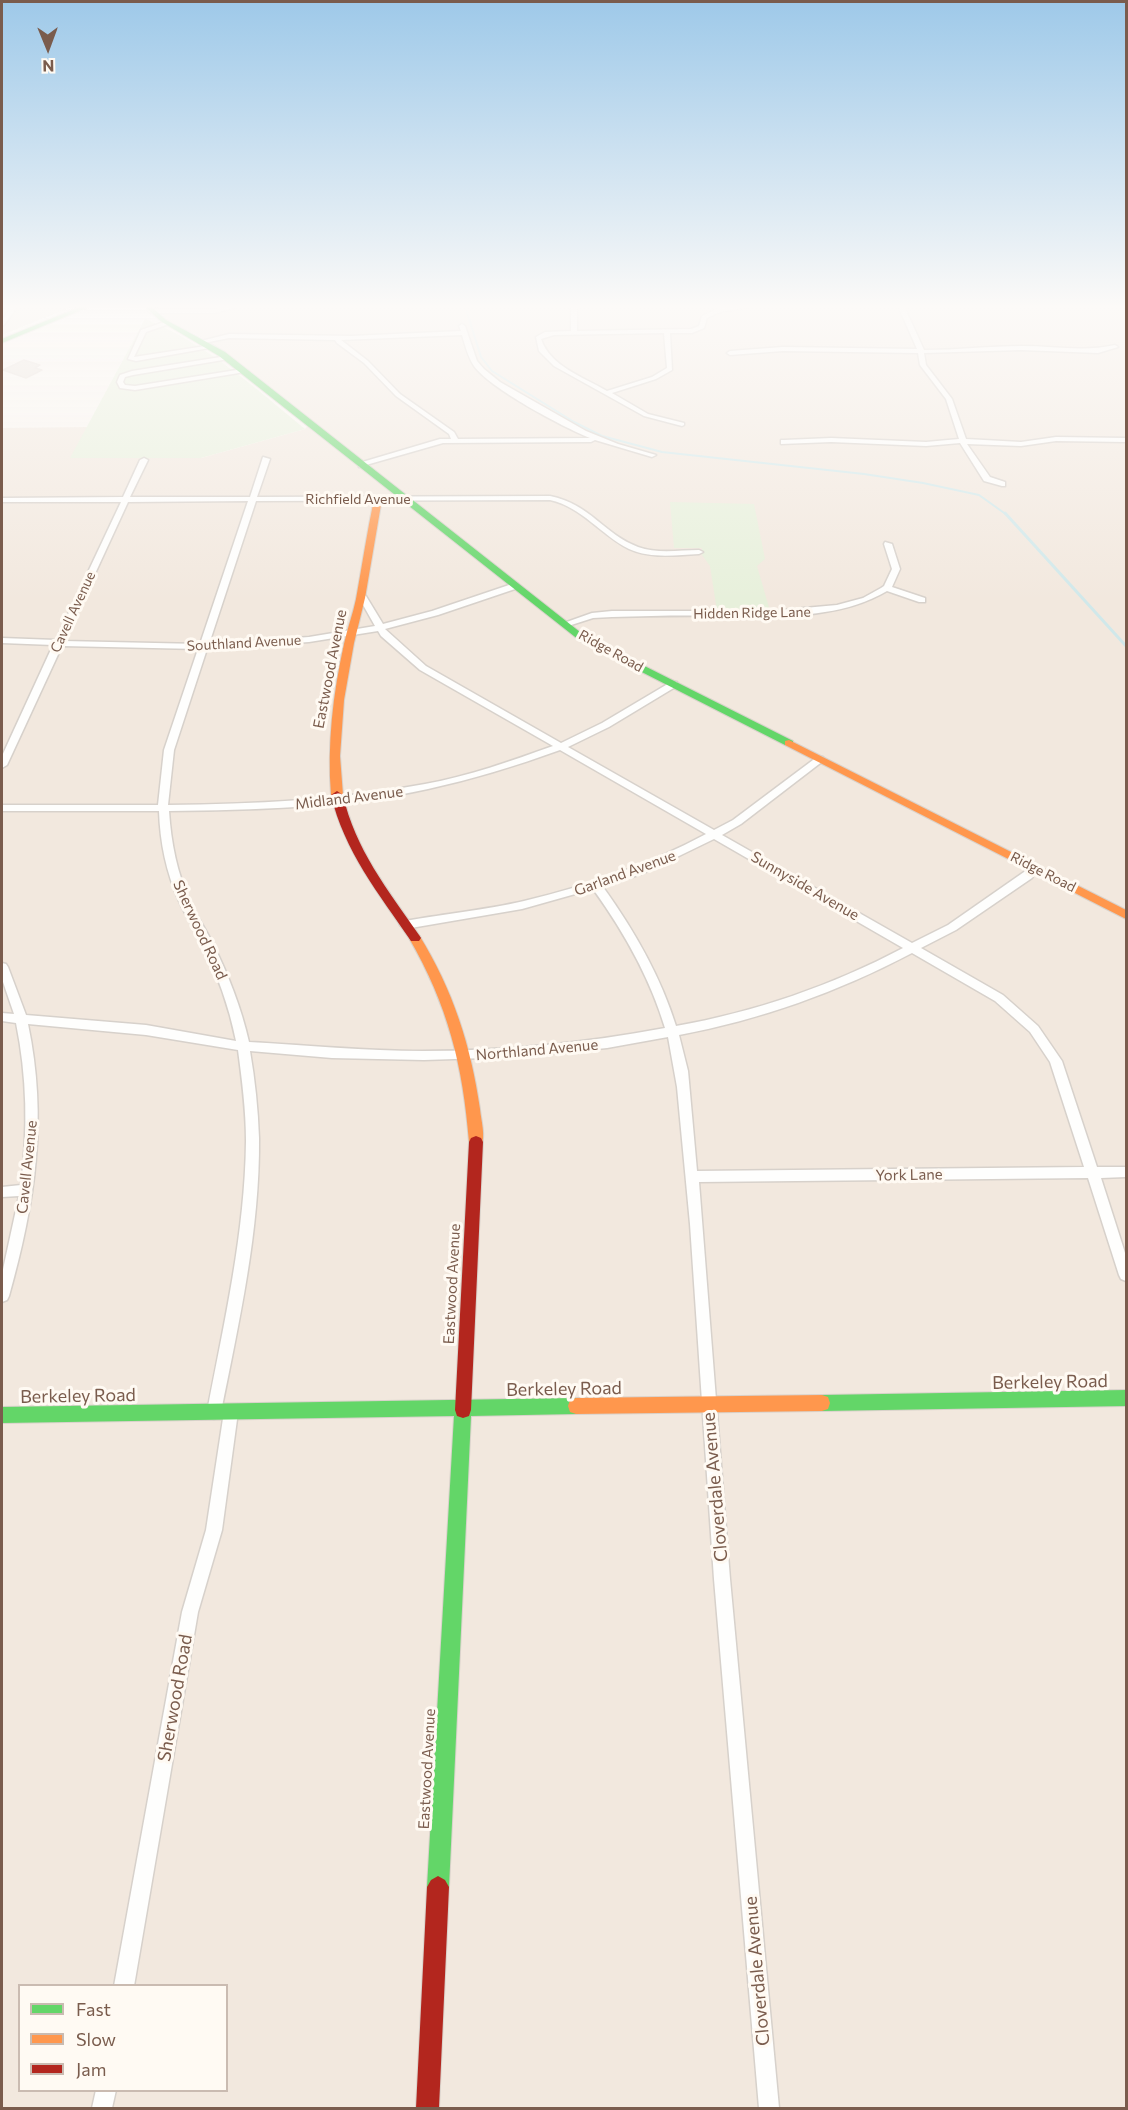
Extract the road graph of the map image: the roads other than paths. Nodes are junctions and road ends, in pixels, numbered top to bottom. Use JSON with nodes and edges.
{"nodes":[{"id":1,"x":285,"y":404,"type":"edge"},
{"id":2,"x":411,"y":404,"type":"edge"},
{"id":3,"x":533,"y":404,"type":"edge"},
{"id":4,"x":627,"y":404,"type":"edge"},
{"id":5,"x":952,"y":404,"type":"edge"},
{"id":6,"x":682,"y":424,"type":"dead end"},
{"id":7,"x":595,"y":439,"type":"junction"},
{"id":8,"x":455,"y":440,"type":"junction"},
{"id":9,"x":1126,"y":440,"type":"edge"},
{"id":10,"x":963,"y":441,"type":"junction"},
{"id":11,"x":784,"y":442,"type":"dead end"},
{"id":12,"x":652,"y":456,"type":"dead end"},
{"id":13,"x":266,"y":459,"type":"dead end"},
{"id":14,"x":144,"y":460,"type":"dead end"},
{"id":15,"x":362,"y":465,"type":"junction"},
{"id":16,"x":1002,"y":484,"type":"dead end"},
{"id":17,"x":126,"y":499,"type":"junction"},
{"id":18,"x":253,"y":499,"type":"junction"},
{"id":19,"x":378,"y":499,"type":"junction"},
{"id":20,"x":405,"y":499,"type":"junction"},
{"id":21,"x":2,"y":500,"type":"edge"},
{"id":22,"x":888,"y":544,"type":"dead end"},
{"id":23,"x":699,"y":552,"type":"dead end"},
{"id":24,"x":515,"y":586,"type":"junction"},
{"id":25,"x":885,"y":588,"type":"junction"},
{"id":26,"x":362,"y":596,"type":"junction"},
{"id":27,"x":922,"y":600,"type":"dead end"},
{"id":28,"x":565,"y":624,"type":"junction"},
{"id":29,"x":380,"y":627,"type":"junction"},
{"id":30,"x":352,"y":633,"type":"junction"},
{"id":31,"x":2,"y":640,"type":"edge"},
{"id":32,"x":59,"y":643,"type":"junction"},
{"id":33,"x":202,"y":647,"type":"junction"},
{"id":34,"x":674,"y":684,"type":"junction"},
{"id":35,"x":561,"y":747,"type":"junction"},
{"id":36,"x":820,"y":759,"type":"junction"},
{"id":37,"x":2,"y":765,"type":"edge"},
{"id":38,"x":339,"y":802,"type":"junction"},
{"id":39,"x":163,"y":807,"type":"junction"},
{"id":40,"x":2,"y":808,"type":"edge"},
{"id":41,"x":714,"y":835,"type":"junction"},
{"id":42,"x":1034,"y":867,"type":"junction"},
{"id":43,"x":596,"y":885,"type":"junction"},
{"id":44,"x":1126,"y":915,"type":"edge"},
{"id":45,"x":405,"y":925,"type":"junction"},
{"id":46,"x":915,"y":948,"type":"junction"},
{"id":47,"x":2,"y":967,"type":"edge"},
{"id":48,"x":2,"y":1017,"type":"edge"},
{"id":49,"x":21,"y":1019,"type":"junction"},
{"id":50,"x":673,"y":1033,"type":"junction"},
{"id":51,"x":244,"y":1046,"type":"junction"},
{"id":52,"x":465,"y":1056,"type":"junction"},
{"id":53,"x":1126,"y":1172,"type":"edge"},
{"id":54,"x":1093,"y":1173,"type":"junction"},
{"id":55,"x":692,"y":1178,"type":"junction"},
{"id":56,"x":25,"y":1190,"type":"junction"},
{"id":57,"x":2,"y":1192,"type":"edge"},
{"id":58,"x":1126,"y":1275,"type":"edge"},
{"id":59,"x":2,"y":1296,"type":"edge"},
{"id":60,"x":1126,"y":1398,"type":"edge"},
{"id":61,"x":708,"y":1405,"type":"junction"},
{"id":62,"x":461,"y":1408,"type":"junction"},
{"id":63,"x":223,"y":1412,"type":"junction"},
{"id":64,"x":2,"y":1416,"type":"edge"},
{"id":65,"x":124,"y":1984,"type":"edge"},
{"id":66,"x":106,"y":2092,"type":"edge"},
{"id":67,"x":102,"y":2109,"type":"edge"},
{"id":68,"x":427,"y":2109,"type":"edge"},
{"id":69,"x":769,"y":2109,"type":"edge"}],
"edges":[{"from":1,"to":15,"type":"street","name":"Ridge Road"},
{"from":2,"to":8,"type":"street"},
{"from":3,"to":7,"type":"street"},
{"from":4,"to":6,"type":"street"},
{"from":5,"to":10,"type":"street"},
{"from":7,"to":8,"type":"street"},
{"from":7,"to":12,"type":"street"},
{"from":8,"to":15,"type":"street"},
{"from":9,"to":10,"type":"street"},
{"from":10,"to":11,"type":"street"},
{"from":10,"to":16,"type":"street"},
{"from":13,"to":18,"type":"street","name":"Sherwood Road"},
{"from":14,"to":17,"type":"street","name":"Cavell Avenue"},
{"from":15,"to":20,"type":"street","name":"Ridge Road"},
{"from":17,"to":18,"type":"street","name":"Richfield Avenue"},
{"from":17,"to":21,"type":"street","name":"Richfield Avenue"},
{"from":17,"to":32,"type":"street","name":"Cavell Avenue"},
{"from":18,"to":19,"type":"street","name":"Richfield Avenue"},
{"from":18,"to":33,"type":"street","name":"Sherwood Road"},
{"from":19,"to":20,"type":"street","name":"Richfield Avenue"},
{"from":19,"to":26,"type":"street","name":"Eastwood Avenue"},
{"from":20,"to":23,"type":"street","name":"Richfield Avenue"},
{"from":20,"to":24,"type":"street","name":"Ridge Road"},
{"from":22,"to":25,"type":"street"},
{"from":24,"to":28,"type":"street","name":"Ridge Road"},
{"from":24,"to":29,"type":"street","name":"Southland Avenue"},
{"from":25,"to":27,"type":"street"},
{"from":25,"to":28,"type":"street","name":"Hidden Ridge Lane"},
{"from":26,"to":29,"type":"street","name":"Sunnyside Avenue"},
{"from":26,"to":30,"type":"street","name":"Eastwood Avenue"},
{"from":28,"to":34,"type":"street","name":"Ridge Road"},
{"from":29,"to":30,"type":"street","name":"Southland Avenue"},
{"from":29,"to":35,"type":"street","name":"Sunnyside Avenue"},
{"from":30,"to":33,"type":"street","name":"Southland Avenue"},
{"from":30,"to":38,"type":"street","name":"Eastwood Avenue"},
{"from":31,"to":32,"type":"street","name":"Southland Avenue"},
{"from":32,"to":33,"type":"street","name":"Southland Avenue"},
{"from":32,"to":37,"type":"street","name":"Cavell Avenue"},
{"from":33,"to":39,"type":"street","name":"Sherwood Road"},
{"from":34,"to":35,"type":"street","name":"Midland Avenue"},
{"from":34,"to":36,"type":"street","name":"Ridge Road"},
{"from":35,"to":38,"type":"street","name":"Midland Avenue"},
{"from":35,"to":41,"type":"street","name":"Sunnyside Avenue"},
{"from":36,"to":41,"type":"street","name":"Garland Avenue"},
{"from":36,"to":42,"type":"street","name":"Ridge Road"},
{"from":38,"to":39,"type":"street","name":"Midland Avenue"},
{"from":38,"to":45,"type":"street","name":"Eastwood Avenue"},
{"from":39,"to":40,"type":"street","name":"Midland Avenue"},
{"from":39,"to":51,"type":"street","name":"Sherwood Road"},
{"from":41,"to":43,"type":"street","name":"Garland Avenue"},
{"from":41,"to":46,"type":"street","name":"Sunnyside Avenue"},
{"from":42,"to":44,"type":"street","name":"Ridge Road"},
{"from":42,"to":46,"type":"street","name":"Northland Avenue"},
{"from":43,"to":45,"type":"street","name":"Garland Avenue"},
{"from":43,"to":50,"type":"street","name":"Cloverdale Avenue"},
{"from":45,"to":52,"type":"street","name":"Eastwood Avenue"},
{"from":46,"to":50,"type":"street","name":"Northland Avenue"},
{"from":46,"to":54,"type":"street","name":"Sunnyside Avenue"},
{"from":47,"to":49,"type":"street","name":"Cavell Avenue"},
{"from":48,"to":49,"type":"street","name":"Northland Avenue"},
{"from":49,"to":51,"type":"street","name":"Northland Avenue"},
{"from":49,"to":56,"type":"street","name":"Cavell Avenue"},
{"from":50,"to":52,"type":"street","name":"Northland Avenue"},
{"from":50,"to":55,"type":"street","name":"Cloverdale Avenue"},
{"from":51,"to":52,"type":"street","name":"Northland Avenue"},
{"from":51,"to":63,"type":"street","name":"Sherwood Road"},
{"from":52,"to":62,"type":"street","name":"Eastwood Avenue"},
{"from":53,"to":54,"type":"street","name":"York Lane"},
{"from":54,"to":55,"type":"street","name":"York Lane"},
{"from":54,"to":58,"type":"street","name":"Sunnyside Avenue"},
{"from":55,"to":61,"type":"street","name":"Cloverdale Avenue"},
{"from":56,"to":57,"type":"street"},
{"from":56,"to":59,"type":"street","name":"Cavell Avenue"},
{"from":60,"to":61,"type":"street","name":"Berkeley Road"},
{"from":61,"to":62,"type":"street","name":"Berkeley Road"},
{"from":61,"to":69,"type":"street","name":"Cloverdale Avenue"},
{"from":62,"to":63,"type":"street","name":"Berkeley Road"},
{"from":62,"to":68,"type":"street","name":"Eastwood Avenue"},
{"from":63,"to":64,"type":"street","name":"Berkeley Road"},
{"from":63,"to":65,"type":"street","name":"Sherwood Road"},
{"from":66,"to":67,"type":"street"}]}
